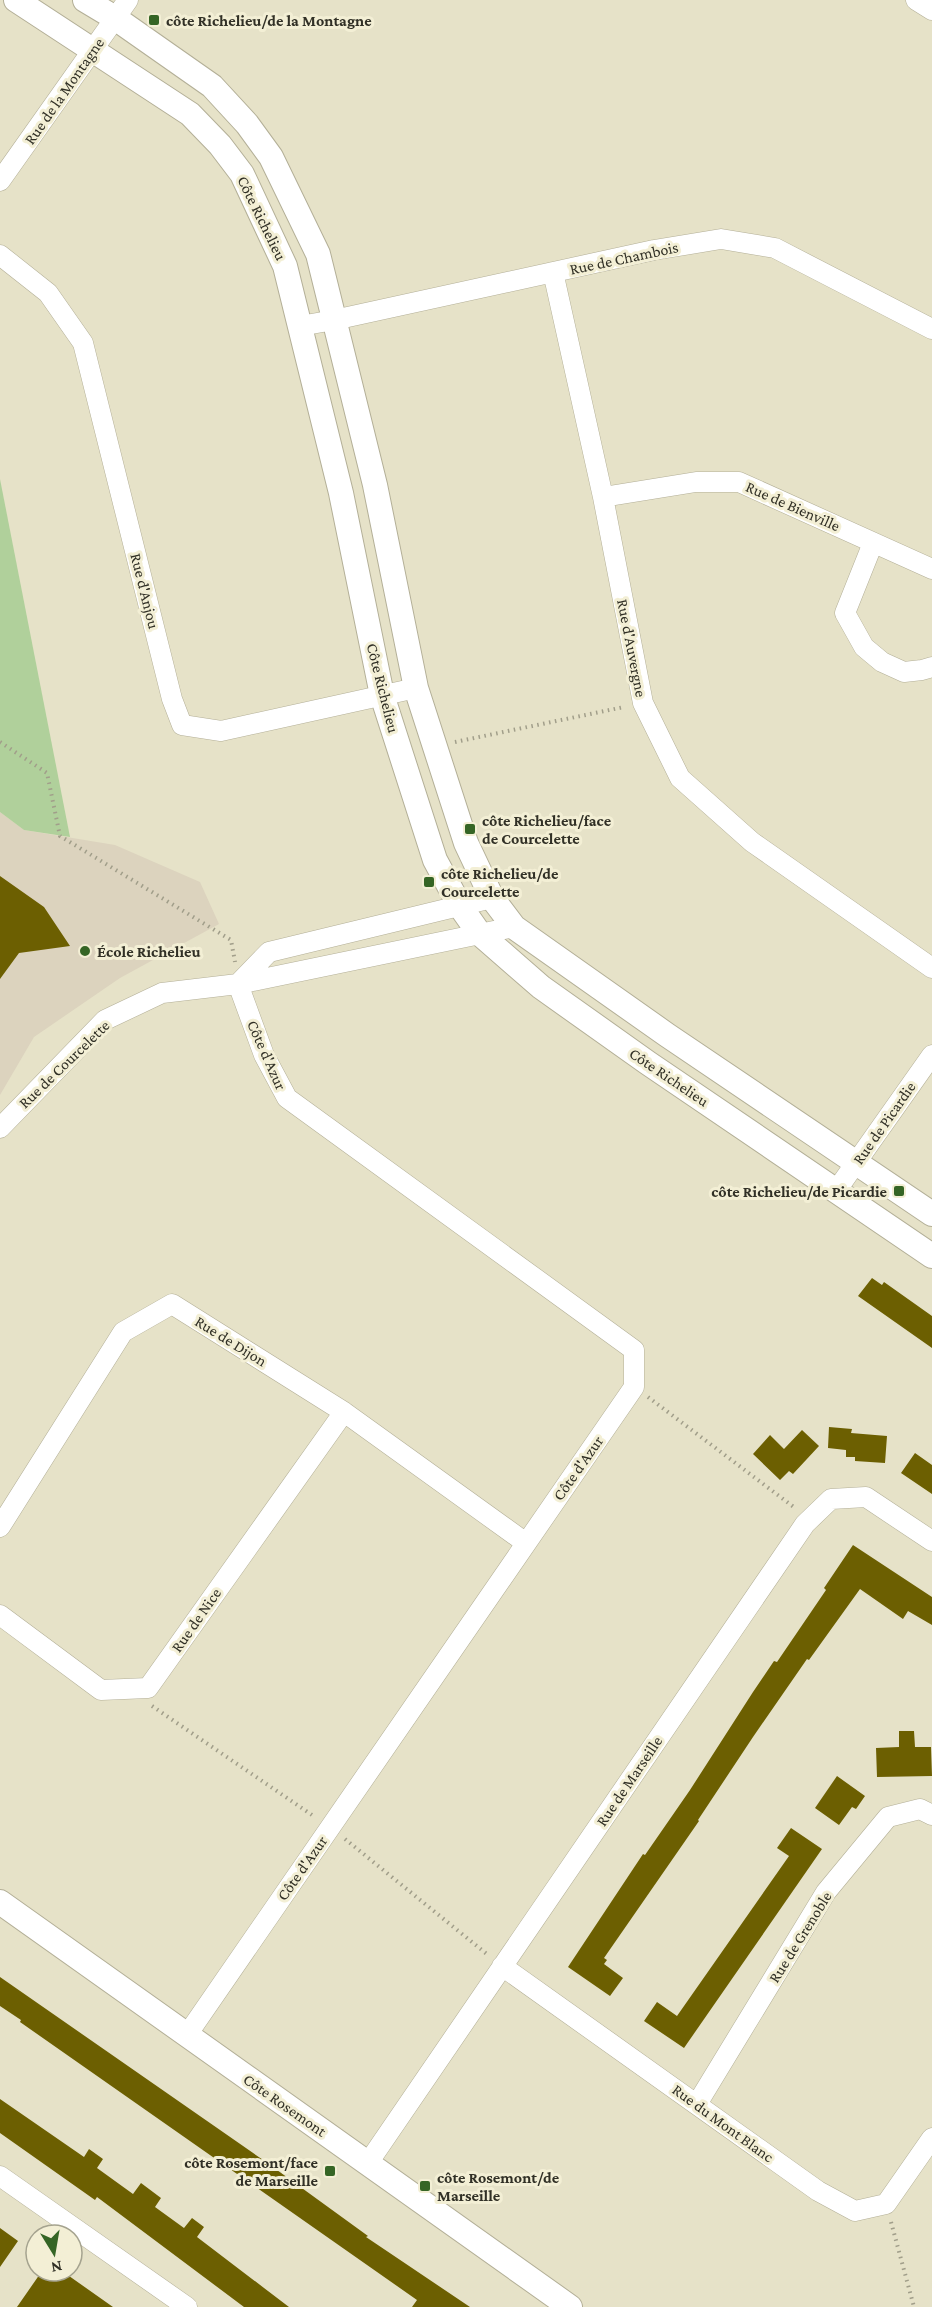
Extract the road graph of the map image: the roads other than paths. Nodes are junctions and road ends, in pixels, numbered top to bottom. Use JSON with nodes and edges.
{"nodes":[{"id":1,"x":16,"y":0,"type":"edge"},
{"id":2,"x":85,"y":0,"type":"edge"},
{"id":3,"x":916,"y":0,"type":"edge"},
{"id":4,"x":122,"y":9,"type":"edge"},
{"id":5,"x":932,"y":10,"type":"edge"},
{"id":6,"x":93,"y":49,"type":"junction"},
{"id":7,"x":0,"y":181,"type":"edge"},
{"id":8,"x":0,"y":255,"type":"edge"},
{"id":9,"x":553,"y":272,"type":"junction"},
{"id":10,"x":334,"y":320,"type":"junction"},
{"id":11,"x":300,"y":326,"type":"junction"},
{"id":12,"x":932,"y":329,"type":"edge"},
{"id":13,"x":603,"y":497,"type":"junction"},
{"id":14,"x":873,"y":543,"type":"junction"},
{"id":15,"x":932,"y":569,"type":"edge"},
{"id":16,"x":932,"y":667,"type":"edge"},
{"id":17,"x":416,"y":688,"type":"junction"},
{"id":18,"x":382,"y":695,"type":"junction"},
{"id":19,"x":492,"y":898,"type":"junction"},
{"id":20,"x":460,"y":906,"type":"junction"},
{"id":21,"x":514,"y":927,"type":"junction"},
{"id":22,"x":479,"y":933,"type":"junction"},
{"id":23,"x":932,"y":968,"type":"edge"},
{"id":24,"x":238,"y":984,"type":"junction"},
{"id":25,"x":932,"y":1054,"type":"edge"},
{"id":26,"x":0,"y":1128,"type":"edge"},
{"id":27,"x":855,"y":1162,"type":"junction"},
{"id":28,"x":836,"y":1191,"type":"junction"},
{"id":29,"x":932,"y":1214,"type":"edge"},
{"id":30,"x":932,"y":1256,"type":"edge"},
{"id":31,"x":344,"y":1412,"type":"junction"},
{"id":32,"x":0,"y":1527,"type":"edge"},
{"id":33,"x":932,"y":1541,"type":"edge"},
{"id":34,"x":526,"y":1543,"type":"junction"},
{"id":35,"x":0,"y":1616,"type":"edge"},
{"id":36,"x":932,"y":1815,"type":"edge"},
{"id":37,"x":0,"y":1902,"type":"edge"},
{"id":38,"x":502,"y":1966,"type":"junction"},
{"id":39,"x":187,"y":2035,"type":"junction"},
{"id":40,"x":697,"y":2104,"type":"junction"},
{"id":41,"x":932,"y":2138,"type":"edge"},
{"id":42,"x":368,"y":2163,"type":"junction"},
{"id":43,"x":0,"y":2176,"type":"edge"},
{"id":44,"x":187,"y":2307,"type":"edge"},
{"id":45,"x":570,"y":2307,"type":"edge"}],
"edges":[{"from":1,"to":6,"type":"street","name":"Côte Richelieu"},
{"from":2,"to":4,"type":"street","name":"Côte Richelieu"},
{"from":3,"to":5,"type":"street"},
{"from":4,"to":6,"type":"street","name":"Rue de la Montagne"},
{"from":4,"to":10,"type":"street","name":"Côte Richelieu"},
{"from":6,"to":7,"type":"street","name":"Rue de la Montagne"},
{"from":6,"to":11,"type":"street","name":"Côte Richelieu"},
{"from":8,"to":18,"type":"street","name":"Rue d'Anjou"},
{"from":9,"to":10,"type":"street","name":"Rue de Chambois"},
{"from":9,"to":12,"type":"street","name":"Rue de Chambois"},
{"from":9,"to":13,"type":"street","name":"Rue d'Auvergne"},
{"from":10,"to":11,"type":"street","name":"Rue de Chambois"},
{"from":10,"to":17,"type":"street","name":"Côte Richelieu"},
{"from":11,"to":18,"type":"street","name":"Côte Richelieu"},
{"from":13,"to":14,"type":"street","name":"Rue de Bienville"},
{"from":13,"to":23,"type":"street","name":"Rue d'Auvergne"},
{"from":14,"to":15,"type":"street","name":"Rue de Bienville"},
{"from":14,"to":16,"type":"street"},
{"from":17,"to":18,"type":"street","name":"Rue d'Anjou"},
{"from":17,"to":19,"type":"street","name":"Côte Richelieu"},
{"from":18,"to":20,"type":"street","name":"Côte Richelieu"},
{"from":19,"to":20,"type":"street"},
{"from":19,"to":21,"type":"street","name":"Côte Richelieu"},
{"from":20,"to":22,"type":"street","name":"Côte Richelieu"},
{"from":20,"to":24,"type":"street"},
{"from":21,"to":22,"type":"street","name":"Rue de Courcelette"},
{"from":21,"to":27,"type":"street","name":"Côte Richelieu"},
{"from":22,"to":24,"type":"street","name":"Rue de Courcelette"},
{"from":22,"to":28,"type":"street","name":"Côte Richelieu"},
{"from":24,"to":26,"type":"street","name":"Rue de Courcelette"},
{"from":24,"to":34,"type":"street","name":"Côte d'Azur"},
{"from":25,"to":27,"type":"street","name":"Rue de Picardie"},
{"from":27,"to":28,"type":"street","name":"Rue de Picardie"},
{"from":27,"to":29,"type":"street","name":"Côte Richelieu"},
{"from":28,"to":30,"type":"street","name":"Côte Richelieu"},
{"from":31,"to":32,"type":"street","name":"Rue de Dijon"},
{"from":31,"to":34,"type":"street","name":"Rue de Dijon"},
{"from":31,"to":35,"type":"street","name":"Rue de Nice"},
{"from":33,"to":38,"type":"street","name":"Rue de Marseille"},
{"from":34,"to":39,"type":"street","name":"Côte d'Azur"},
{"from":36,"to":40,"type":"street","name":"Rue de Grenoble"},
{"from":37,"to":39,"type":"street","name":"Côte Rosemont"},
{"from":38,"to":40,"type":"street","name":"Rue du Mont Blanc"},
{"from":38,"to":42,"type":"street","name":"Rue de Marseille"},
{"from":39,"to":42,"type":"street","name":"Côte Rosemont"},
{"from":40,"to":41,"type":"street","name":"Rue du Mont Blanc"},
{"from":42,"to":45,"type":"street","name":"Côte Rosemont"},
{"from":43,"to":44,"type":"street"}]}
